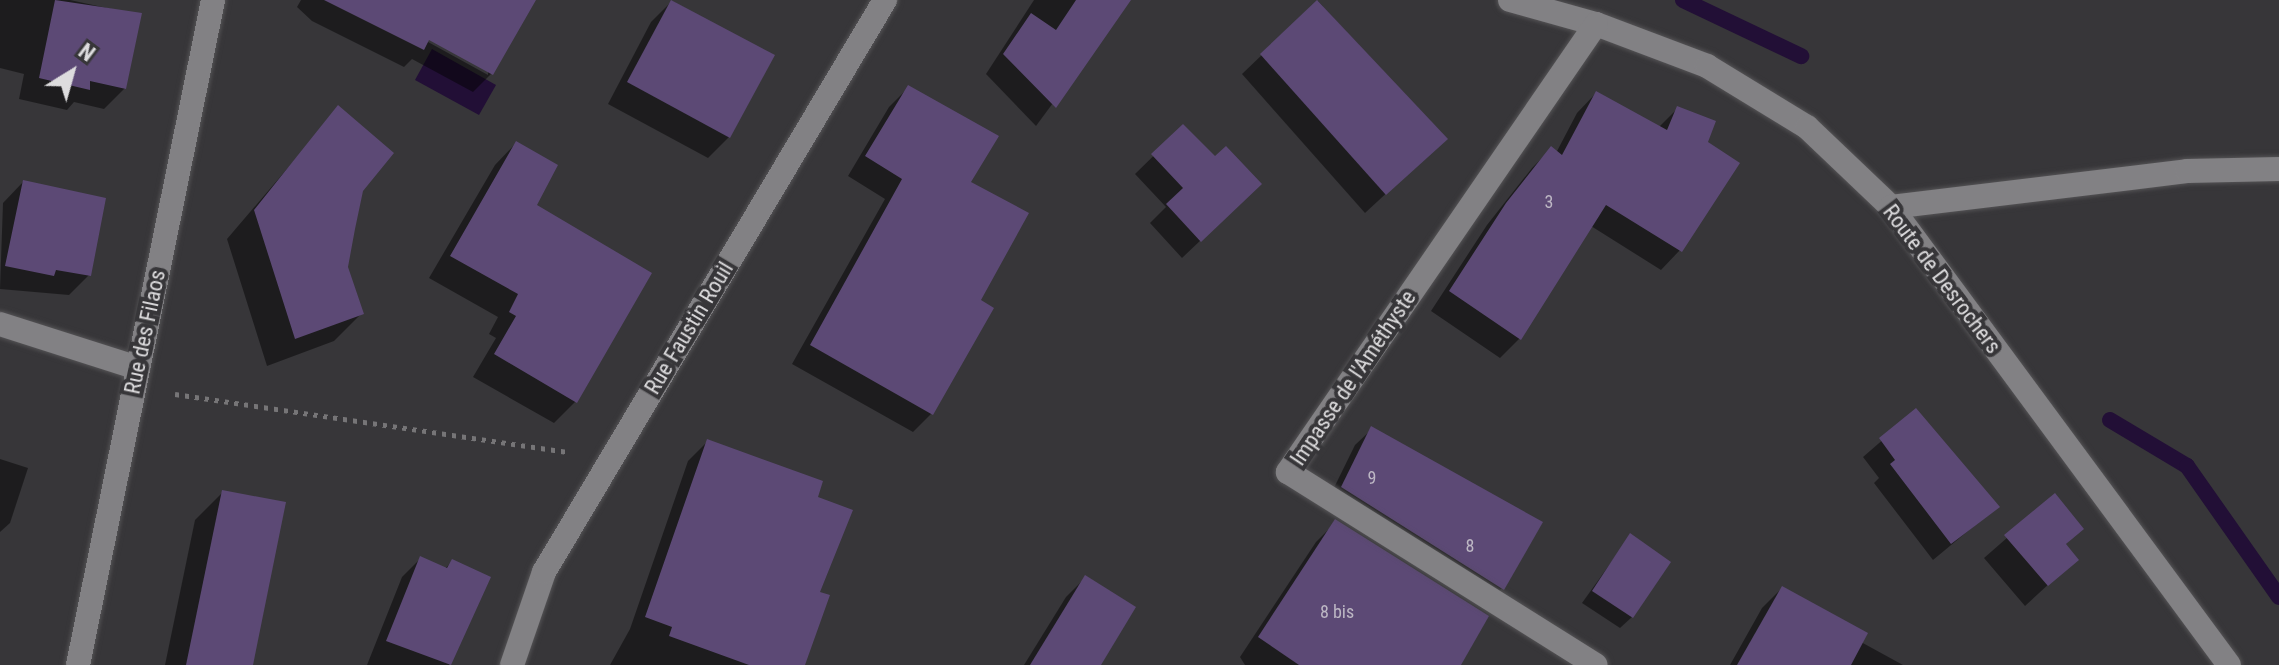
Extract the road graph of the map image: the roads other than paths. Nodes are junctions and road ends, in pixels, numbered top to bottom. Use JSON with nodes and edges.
{"nodes":[{"id":1,"x":213,"y":0,"type":"edge"},
{"id":2,"x":885,"y":0,"type":"edge"},
{"id":3,"x":1510,"y":0,"type":"edge"},
{"id":4,"x":1596,"y":24,"type":"junction"},
{"id":5,"x":2279,"y":169,"type":"edge"},
{"id":6,"x":1891,"y":207,"type":"junction"},
{"id":7,"x":0,"y":324,"type":"edge"},
{"id":8,"x":136,"y":378,"type":"junction"},
{"id":9,"x":78,"y":665,"type":"edge"},
{"id":10,"x":512,"y":665,"type":"edge"},
{"id":11,"x":1596,"y":665,"type":"edge"},
{"id":12,"x":2229,"y":665,"type":"edge"}],
"edges":[{"from":1,"to":8,"type":"street","name":"Rue des Filaos"},
{"from":2,"to":10,"type":"street","name":"Rue Faustin Rouil"},
{"from":3,"to":4,"type":"street","name":"Route de Desrochers"},
{"from":4,"to":6,"type":"street","name":"Route de Desrochers"},
{"from":4,"to":11,"type":"street","name":"Impasse de l'Améthyste"},
{"from":5,"to":6,"type":"street"},
{"from":6,"to":12,"type":"street","name":"Route de Desrochers"},
{"from":7,"to":8,"type":"street"},
{"from":8,"to":9,"type":"street","name":"Rue des Filaos"}]}
